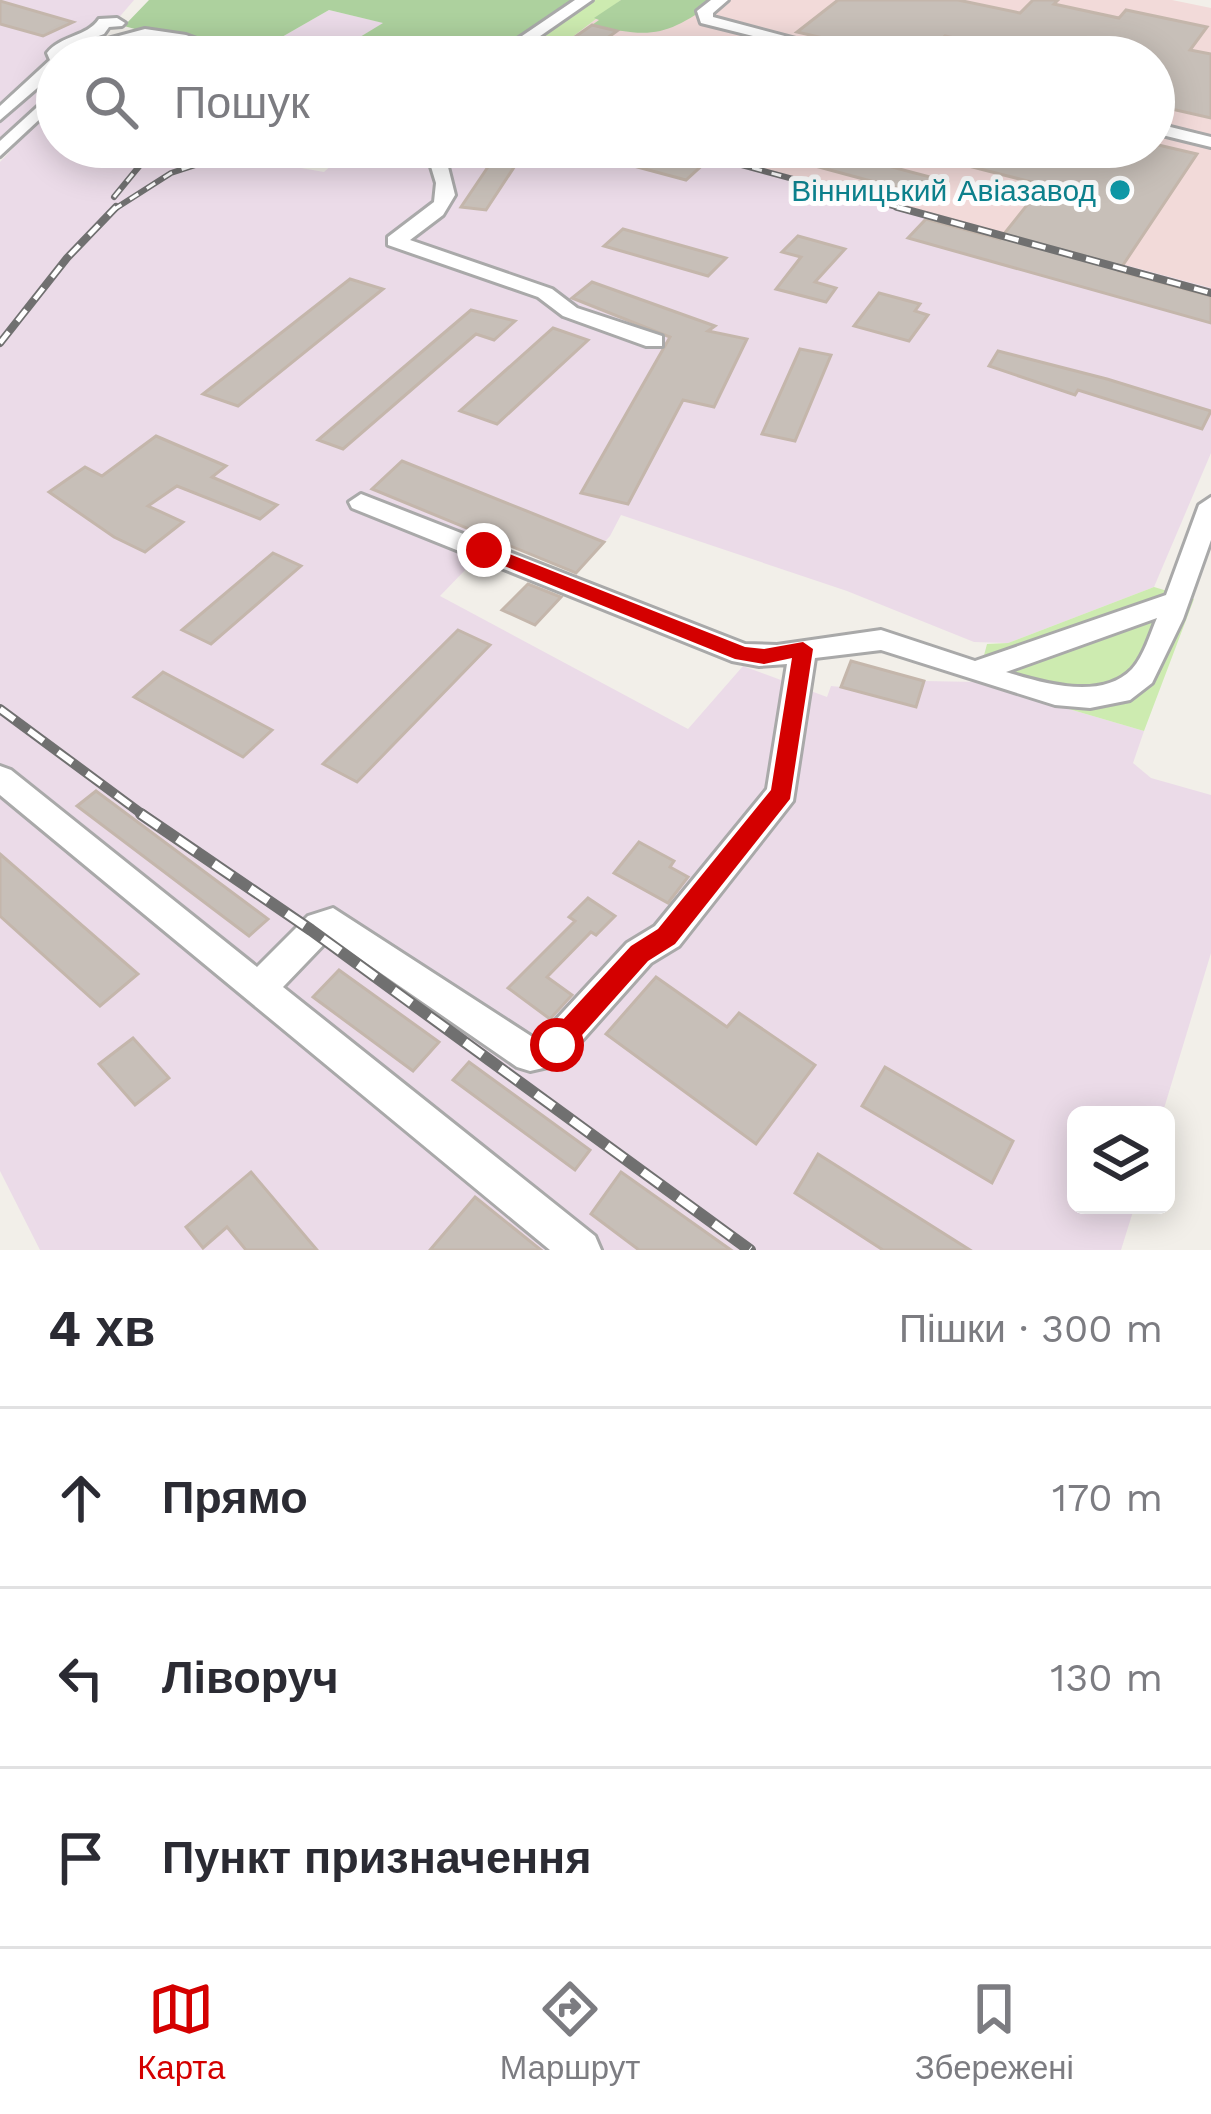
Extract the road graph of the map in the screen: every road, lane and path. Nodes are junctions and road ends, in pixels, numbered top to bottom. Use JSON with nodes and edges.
{"nodes":[{"id":1,"x":585,"y":0,"type":"edge"},
{"id":2,"x":721,"y":0,"type":"edge"},
{"id":3,"x":136,"y":32,"type":"junction"},
{"id":4,"x":85,"y":36,"type":"edge"},
{"id":5,"x":117,"y":36,"type":"edge"},
{"id":6,"x":152,"y":36,"type":"edge"},
{"id":7,"x":531,"y":36,"type":"edge"},
{"id":8,"x":771,"y":36,"type":"edge"},
{"id":9,"x":36,"y":80,"type":"edge"},
{"id":10,"x":0,"y":115,"type":"edge"},
{"id":11,"x":36,"y":115,"type":"edge"},
{"id":12,"x":1175,"y":133,"type":"edge"},
{"id":13,"x":1211,"y":142,"type":"edge"},
{"id":14,"x":0,"y":151,"type":"edge"},
{"id":15,"x":442,"y":168,"type":"edge"},
{"id":16,"x":653,"y":341,"type":"dead end"},
{"id":17,"x":361,"y":502,"type":"dead end"},
{"id":18,"x":1211,"y":505,"type":"edge"},
{"id":19,"x":1174,"y":602,"type":"junction"},
{"id":20,"x":803,"y":649,"type":"junction"},
{"id":21,"x":978,"y":671,"type":"junction"},
{"id":22,"x":0,"y":778,"type":"edge"},
{"id":23,"x":259,"y":988,"type":"junction"},
{"id":24,"x":581,"y":1250,"type":"edge"}],
"edges":[{"from":1,"to":7,"type":"street"},
{"from":2,"to":8,"type":"street"},
{"from":3,"to":4,"type":"street"},
{"from":3,"to":5,"type":"street"},
{"from":3,"to":6,"type":"street"},
{"from":9,"to":10,"type":"street"},
{"from":11,"to":14,"type":"street"},
{"from":12,"to":13,"type":"street"},
{"from":15,"to":16,"type":"street"},
{"from":17,"to":20,"type":"street"},
{"from":18,"to":19,"type":"street"},
{"from":19,"to":21,"type":"street"},
{"from":19,"to":21,"type":"street"},
{"from":20,"to":21,"type":"street"},
{"from":20,"to":23,"type":"street"},
{"from":22,"to":23,"type":"street"},
{"from":23,"to":24,"type":"street"}]}
